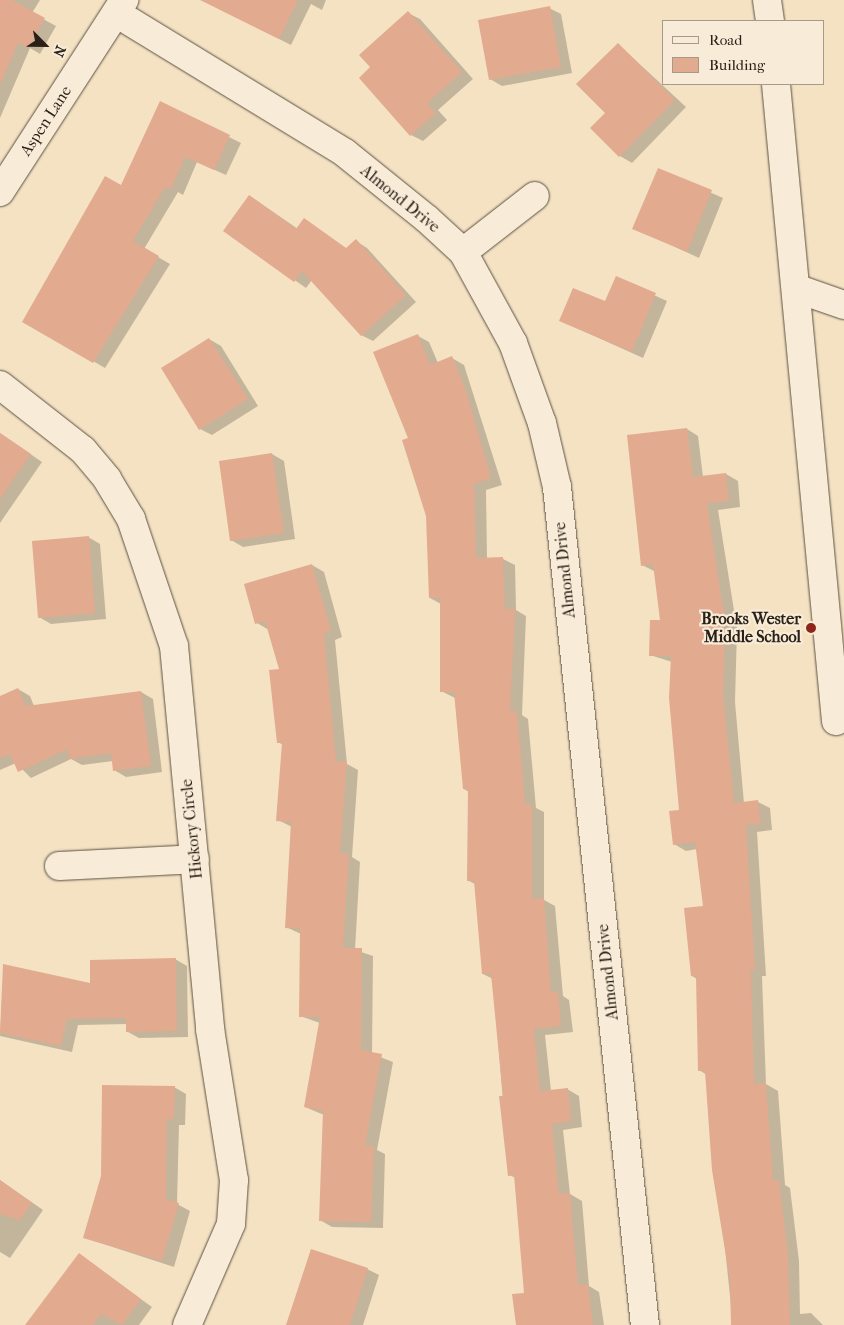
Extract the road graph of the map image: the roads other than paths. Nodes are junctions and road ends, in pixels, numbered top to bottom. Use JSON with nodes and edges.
{"nodes":[{"id":1,"x":767,"y":0,"type":"edge"},
{"id":2,"x":120,"y":7,"type":"edge"},
{"id":3,"x":770,"y":20,"type":"edge"},
{"id":4,"x":776,"y":85,"type":"edge"},
{"id":5,"x":0,"y":192,"type":"edge"},
{"id":6,"x":535,"y":196,"type":"dead end"},
{"id":7,"x":463,"y":252,"type":"junction"},
{"id":8,"x":798,"y":289,"type":"junction"},
{"id":9,"x":844,"y":305,"type":"edge"},
{"id":10,"x":0,"y":385,"type":"edge"},
{"id":11,"x":836,"y":721,"type":"dead end"},
{"id":12,"x":195,"y":859,"type":"junction"},
{"id":13,"x":59,"y":866,"type":"dead end"},
{"id":14,"x":187,"y":1325,"type":"edge"},
{"id":15,"x":645,"y":1325,"type":"edge"}],
"edges":[{"from":1,"to":3,"type":"street"},
{"from":2,"to":5,"type":"street","name":"Aspen Lane"},
{"from":2,"to":7,"type":"street","name":"Almond Drive"},
{"from":4,"to":8,"type":"street"},
{"from":6,"to":7,"type":"street"},
{"from":7,"to":15,"type":"street","name":"Almond Drive"},
{"from":8,"to":9,"type":"street"},
{"from":8,"to":11,"type":"street"},
{"from":10,"to":12,"type":"street","name":"Hickory Circle"},
{"from":12,"to":13,"type":"street"},
{"from":12,"to":14,"type":"street","name":"Hickory Circle"}]}
